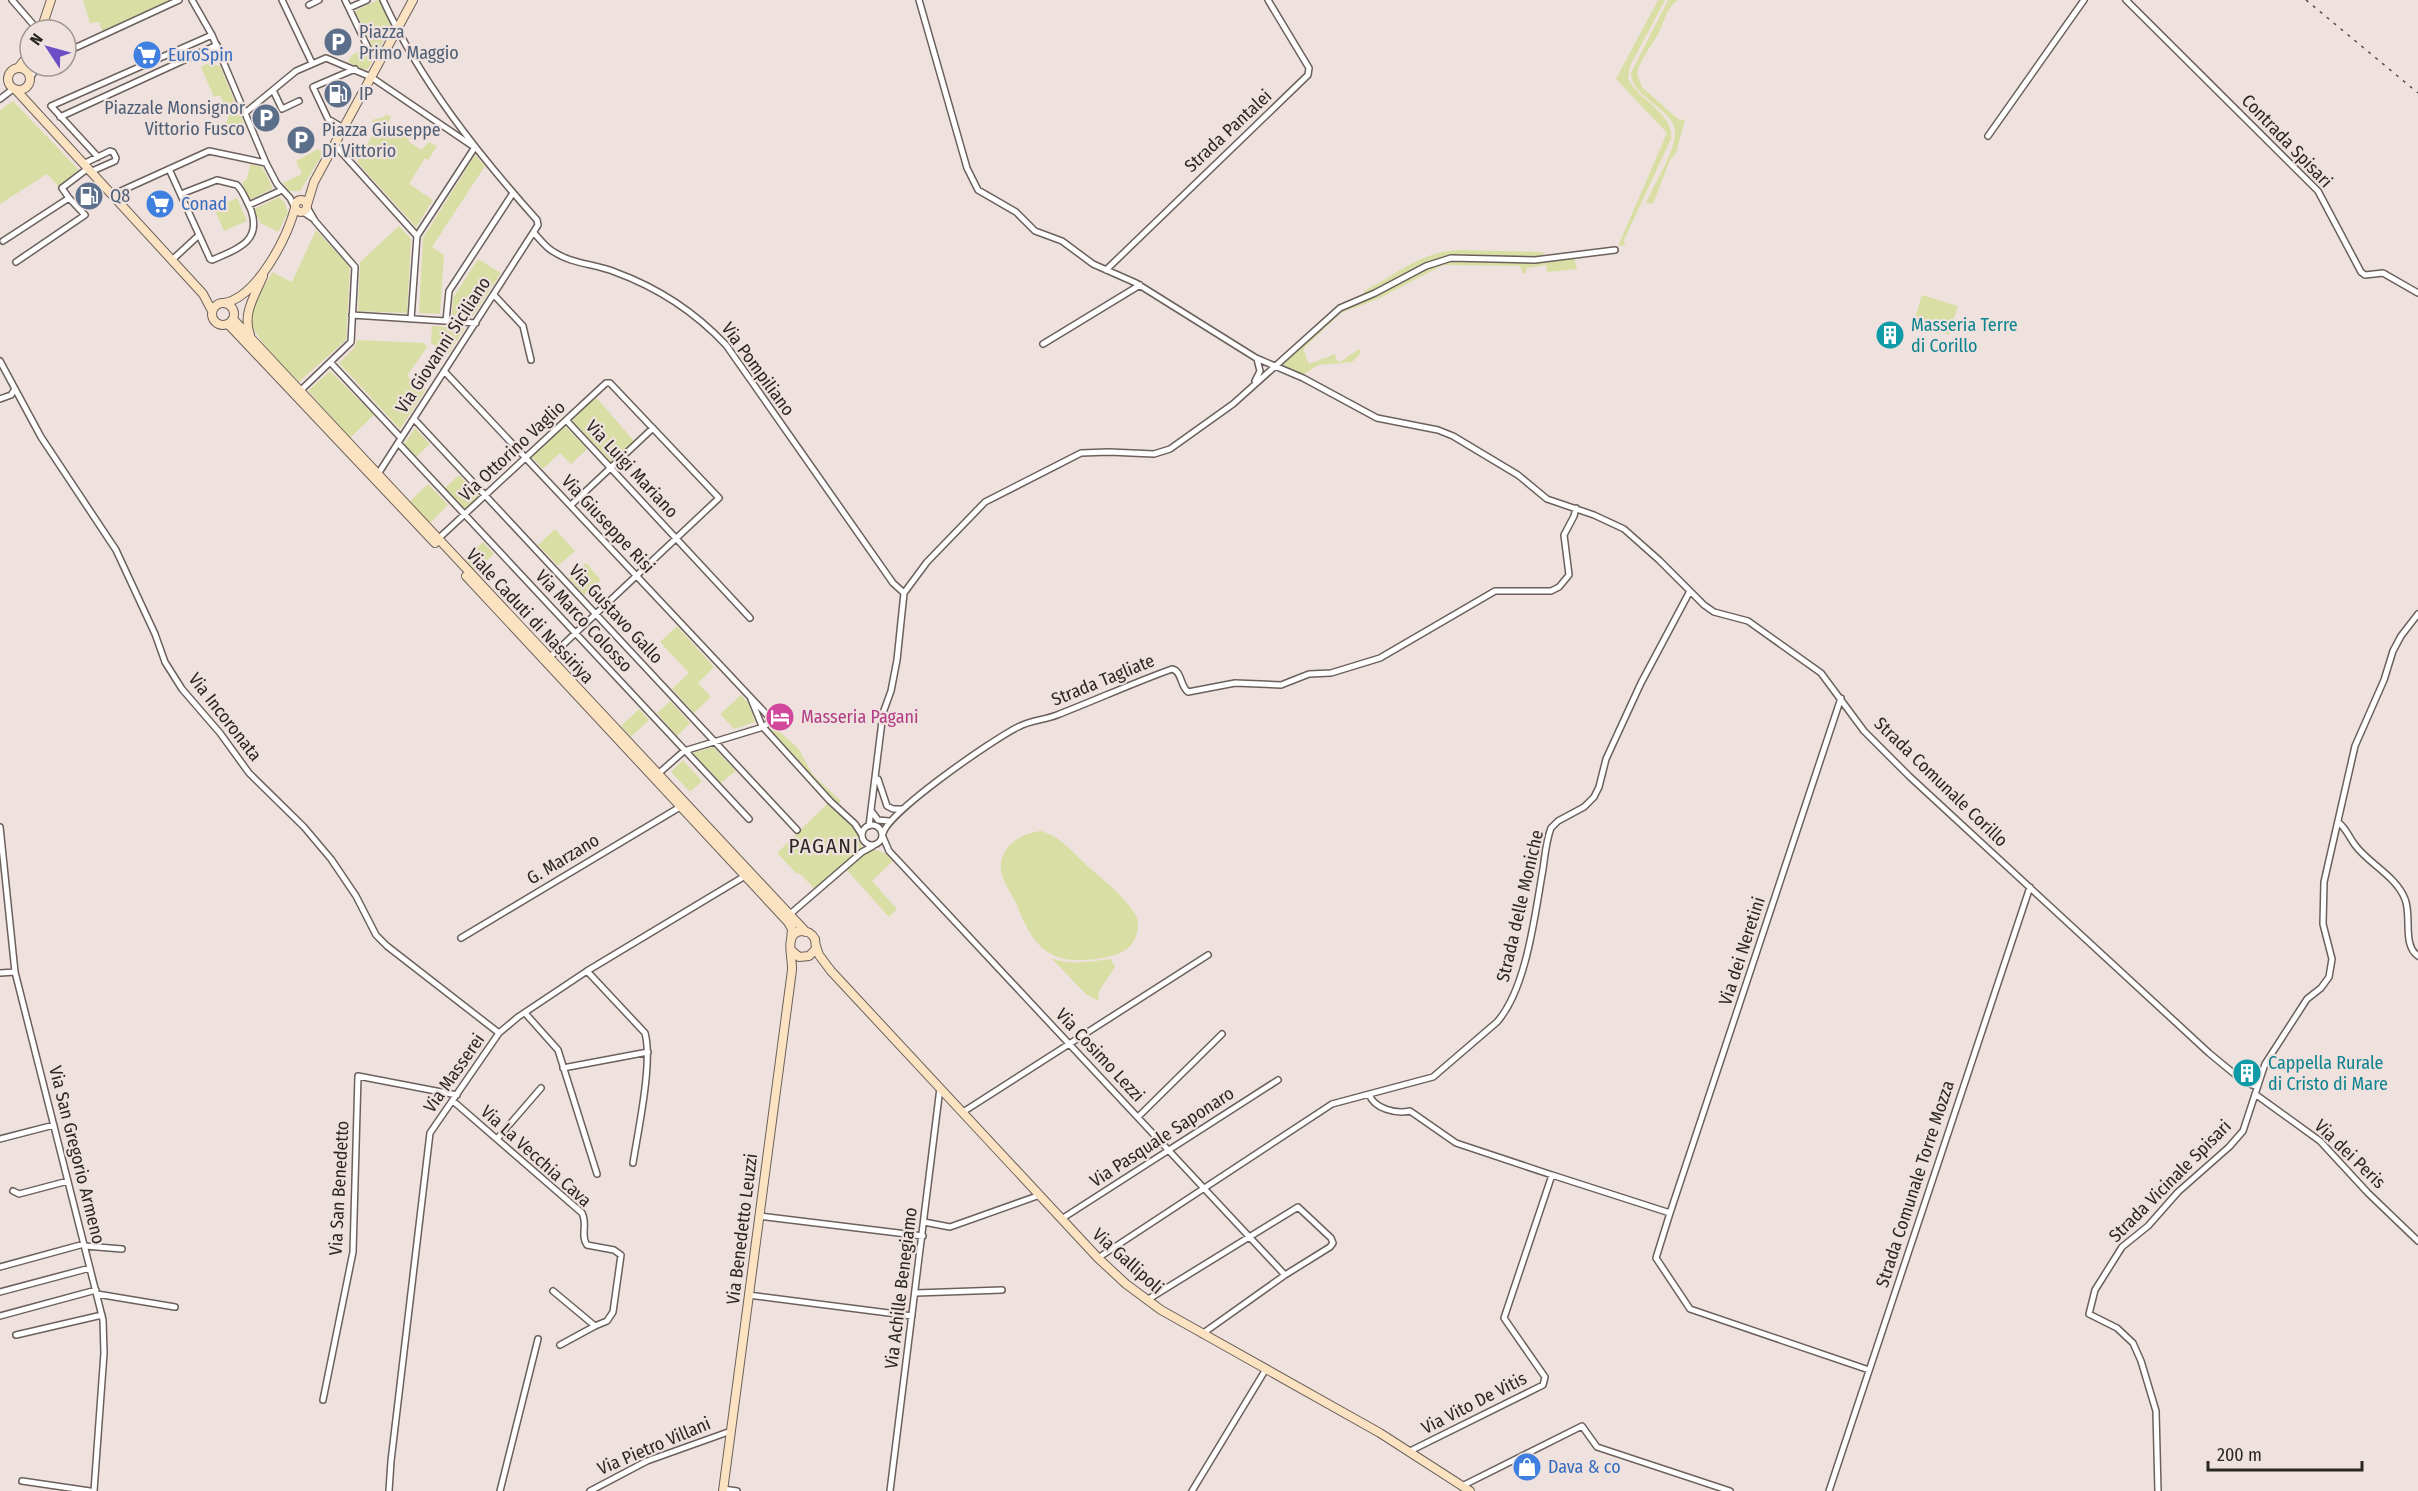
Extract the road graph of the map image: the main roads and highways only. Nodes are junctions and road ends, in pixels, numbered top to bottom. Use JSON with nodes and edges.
{"nodes":[{"id":1,"x":51,"y":0,"type":"edge"},
{"id":2,"x":413,"y":0,"type":"edge"},
{"id":3,"x":44,"y":18,"type":"edge"},
{"id":4,"x":18,"y":74,"type":"edge"},
{"id":5,"x":0,"y":75,"type":"edge"},
{"id":6,"x":18,"y":75,"type":"edge"},
{"id":7,"x":23,"y":78,"type":"edge"},
{"id":8,"x":24,"y":78,"type":"edge"},
{"id":9,"x":12,"y":87,"type":"junction"},
{"id":10,"x":36,"y":112,"type":"junction"},
{"id":11,"x":266,"y":270,"type":"junction"},
{"id":12,"x":204,"y":294,"type":"junction"},
{"id":13,"x":238,"y":298,"type":"junction"},
{"id":14,"x":221,"y":303,"type":"junction"},
{"id":15,"x":212,"y":311,"type":"junction"},
{"id":16,"x":232,"y":318,"type":"junction"},
{"id":17,"x":254,"y":341,"type":"junction"},
{"id":18,"x":806,"y":932,"type":"junction"},
{"id":19,"x":790,"y":940,"type":"junction"},
{"id":20,"x":816,"y":946,"type":"junction"},
{"id":21,"x":791,"y":950,"type":"junction"},
{"id":22,"x":804,"y":957,"type":"junction"},
{"id":23,"x":792,"y":970,"type":"junction"},
{"id":24,"x":831,"y":971,"type":"junction"},
{"id":25,"x":723,"y":1490,"type":"edge"},
{"id":26,"x":1470,"y":1491,"type":"edge"}],
"edges":[{"from":1,"to":3,"type":"main road"},
{"from":2,"to":11,"type":"main road"},
{"from":4,"to":5,"type":"main road"},
{"from":5,"to":9,"type":"main road"},
{"from":6,"to":9,"type":"main road"},
{"from":7,"to":9,"type":"main road"},
{"from":8,"to":10,"type":"main road"},
{"from":9,"to":10,"type":"main road"},
{"from":10,"to":12,"type":"main road"},
{"from":11,"to":13,"type":"main road"},
{"from":11,"to":17,"type":"main road"},
{"from":12,"to":14,"type":"main road"},
{"from":12,"to":15,"type":"main road"},
{"from":13,"to":14,"type":"main road"},
{"from":13,"to":16,"type":"main road"},
{"from":14,"to":15,"type":"main road"},
{"from":14,"to":16,"type":"main road"},
{"from":15,"to":16,"type":"main road"},
{"from":16,"to":17,"type":"main road","name":"Viale Caduti di Nassiriya"},
{"from":16,"to":19,"type":"main road","name":"Viale Caduti di Nassiriya"},
{"from":17,"to":18,"type":"main road","name":"Viale Caduti di Nassiriya"},
{"from":18,"to":19,"type":"main road"},
{"from":18,"to":20,"type":"main road","name":"Via Gallipoli"},
{"from":19,"to":21,"type":"main road"},
{"from":20,"to":22,"type":"main road"},
{"from":20,"to":24,"type":"main road","name":"Via Gallipoli"},
{"from":21,"to":22,"type":"main road","name":"Via Gallipoli"},
{"from":21,"to":23,"type":"main road","name":"Via Benedetto Leuzzi"},
{"from":22,"to":23,"type":"main road"},
{"from":22,"to":24,"type":"main road","name":"Via Gallipoli"},
{"from":23,"to":25,"type":"main road","name":"Via Benedetto Leuzzi"},
{"from":24,"to":26,"type":"main road","name":"Via Gallipoli"}]}
